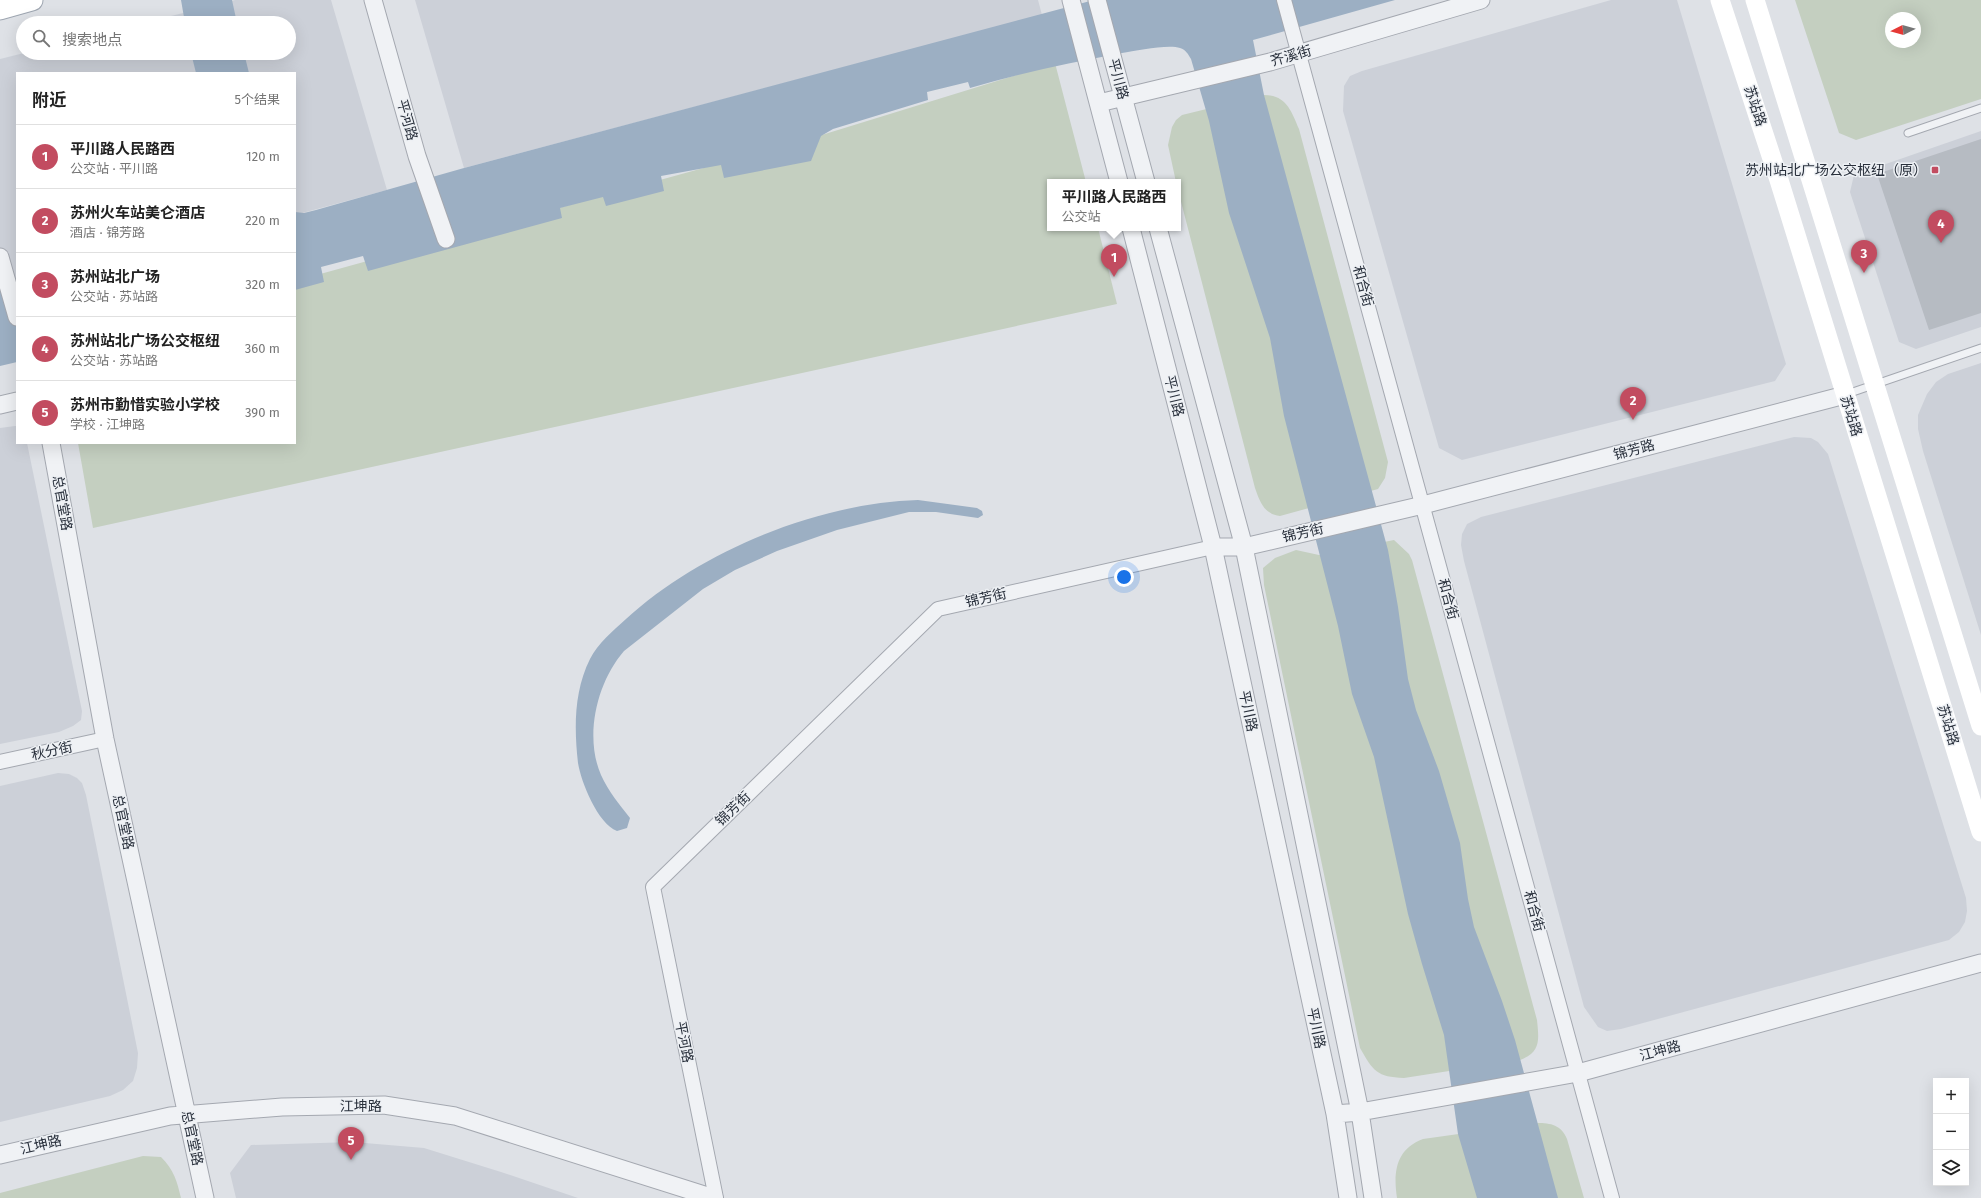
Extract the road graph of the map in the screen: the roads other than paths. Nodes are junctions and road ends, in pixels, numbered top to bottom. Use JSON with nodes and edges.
{"nodes":[{"id":1,"x":32,"y":0,"type":"edge"},
{"id":2,"x":373,"y":0,"type":"edge"},
{"id":3,"x":1071,"y":0,"type":"edge"},
{"id":4,"x":1097,"y":0,"type":"edge"},
{"id":5,"x":1284,"y":0,"type":"edge"},
{"id":6,"x":1481,"y":0,"type":"edge"},
{"id":7,"x":1720,"y":0,"type":"edge"},
{"id":8,"x":1755,"y":0,"type":"edge"},
{"id":9,"x":0,"y":9,"type":"edge"},
{"id":10,"x":1300,"y":54,"type":"junction"},
{"id":11,"x":1124,"y":98,"type":"junction"},
{"id":12,"x":1099,"y":103,"type":"junction"},
{"id":13,"x":1981,"y":108,"type":"edge"},
{"id":14,"x":1908,"y":133,"type":"dead end"},
{"id":15,"x":1118,"y":179,"type":"edge"},
{"id":16,"x":1145,"y":179,"type":"edge"},
{"id":17,"x":1132,"y":231,"type":"edge"},
{"id":18,"x":1159,"y":231,"type":"edge"},
{"id":19,"x":446,"y":239,"type":"dead end"},
{"id":20,"x":0,"y":257,"type":"edge"},
{"id":21,"x":16,"y":313,"type":"edge"},
{"id":22,"x":1981,"y":348,"type":"edge"},
{"id":23,"x":1876,"y":384,"type":"junction"},
{"id":24,"x":1844,"y":394,"type":"junction"},
{"id":25,"x":16,"y":402,"type":"edge"},
{"id":26,"x":0,"y":405,"type":"edge"},
{"id":27,"x":51,"y":444,"type":"edge"},
{"id":28,"x":1423,"y":505,"type":"junction"},
{"id":29,"x":1213,"y":547,"type":"junction"},
{"id":30,"x":1244,"y":547,"type":"junction"},
{"id":31,"x":1981,"y":726,"type":"edge"},
{"id":32,"x":105,"y":739,"type":"junction"},
{"id":33,"x":0,"y":762,"type":"edge"},
{"id":34,"x":1981,"y":832,"type":"edge"},
{"id":35,"x":653,"y":887,"type":"joint"},
{"id":36,"x":1981,"y":963,"type":"edge"},
{"id":37,"x":1578,"y":1073,"type":"junction"},
{"id":38,"x":1360,"y":1112,"type":"junction"},
{"id":39,"x":1335,"y":1114,"type":"junction"},
{"id":40,"x":187,"y":1115,"type":"junction"},
{"id":41,"x":0,"y":1155,"type":"edge"},
{"id":42,"x":205,"y":1198,"type":"edge"},
{"id":43,"x":715,"y":1198,"type":"edge"},
{"id":44,"x":1348,"y":1198,"type":"edge"},
{"id":45,"x":1373,"y":1198,"type":"edge"},
{"id":46,"x":1612,"y":1198,"type":"edge"}],
"edges":[{"from":1,"to":9,"type":"main road"},
{"from":2,"to":19,"type":"street","name":"平河路"},
{"from":3,"to":12,"type":"street","name":"平川路"},
{"from":4,"to":11,"type":"street","name":"平川路"},
{"from":5,"to":10,"type":"street","name":"和合街"},
{"from":6,"to":10,"type":"street","name":"齐溪街"},
{"from":7,"to":24,"type":"main road","name":"苏站路"},
{"from":8,"to":23,"type":"main road"},
{"from":10,"to":11,"type":"street","name":"齐溪街"},
{"from":10,"to":28,"type":"street","name":"和合街"},
{"from":11,"to":12,"type":"street","name":"齐溪街"},
{"from":11,"to":16,"type":"street","name":"平川路"},
{"from":12,"to":15,"type":"street","name":"平川路"},
{"from":13,"to":14,"type":"lane"},
{"from":17,"to":29,"type":"street","name":"平川路"},
{"from":18,"to":30,"type":"street","name":"平川路"},
{"from":20,"to":21,"type":"street"},
{"from":22,"to":23,"type":"lane"},
{"from":23,"to":24,"type":"lane"},
{"from":23,"to":31,"type":"main road"},
{"from":24,"to":28,"type":"street","name":"锦芳路"},
{"from":24,"to":34,"type":"main road","name":"苏站路"},
{"from":25,"to":26,"type":"street"},
{"from":27,"to":32,"type":"street","name":"总官堂路"},
{"from":28,"to":30,"type":"street","name":"锦芳街"},
{"from":28,"to":37,"type":"street","name":"和合街"},
{"from":29,"to":30,"type":"street","name":"锦芳街"},
{"from":29,"to":35,"type":"street","name":"锦芳街"},
{"from":29,"to":39,"type":"street","name":"平川路"},
{"from":30,"to":38,"type":"street","name":"平川路"},
{"from":32,"to":33,"type":"street","name":"秋分街"},
{"from":32,"to":40,"type":"street","name":"总官堂路"},
{"from":35,"to":43,"type":"street","name":"平河路"},
{"from":36,"to":37,"type":"street","name":"江坤路"},
{"from":37,"to":38,"type":"street","name":"江坤路"},
{"from":37,"to":46,"type":"street","name":"和合街"},
{"from":38,"to":39,"type":"street","name":"江坤路"},
{"from":38,"to":45,"type":"street","name":"平川路"},
{"from":39,"to":44,"type":"street","name":"平川路"},
{"from":40,"to":41,"type":"street","name":"江坤路"},
{"from":40,"to":42,"type":"street","name":"总官堂路"},
{"from":40,"to":43,"type":"street","name":"江坤路"}]}
